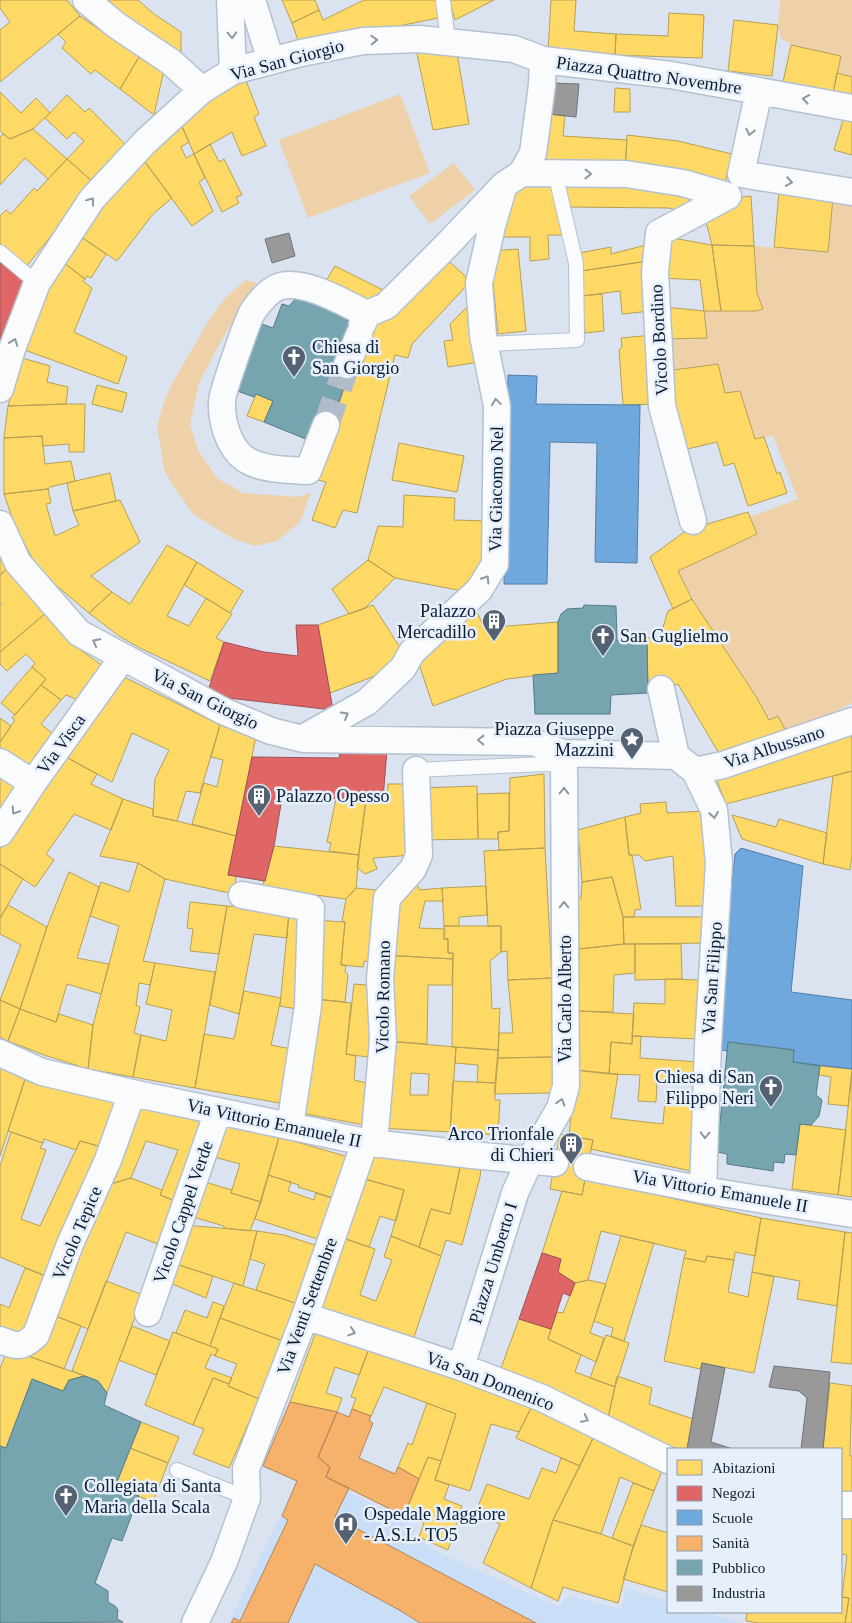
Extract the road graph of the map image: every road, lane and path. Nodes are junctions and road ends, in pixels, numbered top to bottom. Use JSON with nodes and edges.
{"nodes":[{"id":1,"x":86,"y":0,"type":"edge"},
{"id":2,"x":230,"y":0,"type":"edge"},
{"id":3,"x":252,"y":0,"type":"edge"},
{"id":4,"x":443,"y":0,"type":"edge"},
{"id":5,"x":448,"y":42,"type":"junction"},
{"id":6,"x":543,"y":60,"type":"junction"},
{"id":7,"x":271,"y":61,"type":"junction"},
{"id":8,"x":233,"y":70,"type":"junction"},
{"id":9,"x":202,"y":90,"type":"junction"},
{"id":10,"x":759,"y":91,"type":"junction"},
{"id":11,"x":852,"y":108,"type":"edge"},
{"id":12,"x":555,"y":173,"type":"junction"},
{"id":13,"x":513,"y":179,"type":"junction"},
{"id":14,"x":734,"y":185,"type":"junction"},
{"id":15,"x":852,"y":192,"type":"edge"},
{"id":16,"x":0,"y":252,"type":"edge"},
{"id":17,"x":37,"y":283,"type":"junction"},
{"id":18,"x":363,"y":325,"type":"junction"},
{"id":19,"x":484,"y":344,"type":"junction"},
{"id":20,"x":347,"y":365,"type":"tunnel mouth"},
{"id":21,"x":0,"y":389,"type":"edge"},
{"id":22,"x":326,"y":425,"type":"tunnel mouth"},
{"id":23,"x":694,"y":521,"type":"dead end"},
{"id":24,"x":0,"y":524,"type":"edge"},
{"id":25,"x":123,"y":657,"type":"junction"},
{"id":26,"x":661,"y":689,"type":"dead end"},
{"id":27,"x":852,"y":721,"type":"edge"},
{"id":28,"x":303,"y":739,"type":"junction"},
{"id":29,"x":564,"y":759,"type":"junction"},
{"id":30,"x":0,"y":762,"type":"edge"},
{"id":31,"x":686,"y":764,"type":"junction"},
{"id":32,"x":416,"y":770,"type":"joint"},
{"id":33,"x":33,"y":783,"type":"junction"},
{"id":34,"x":0,"y":833,"type":"edge"},
{"id":35,"x":242,"y":895,"type":"dead end"},
{"id":36,"x":0,"y":1053,"type":"edge"},
{"id":37,"x":132,"y":1094,"type":"junction"},
{"id":38,"x":218,"y":1111,"type":"junction"},
{"id":39,"x":290,"y":1126,"type":"junction"},
{"id":40,"x":369,"y":1143,"type":"junction"},
{"id":41,"x":542,"y":1161,"type":"junction"},
{"id":42,"x":587,"y":1167,"type":"dead end"},
{"id":43,"x":703,"y":1190,"type":"junction"},
{"id":44,"x":852,"y":1214,"type":"edge"},
{"id":45,"x":148,"y":1313,"type":"dead end"},
{"id":46,"x":305,"y":1316,"type":"junction"},
{"id":47,"x":0,"y":1340,"type":"edge"},
{"id":48,"x":461,"y":1367,"type":"junction"},
{"id":49,"x":667,"y":1460,"type":"edge"},
{"id":50,"x":177,"y":1470,"type":"dead end"},
{"id":51,"x":247,"y":1498,"type":"junction"},
{"id":52,"x":195,"y":1623,"type":"edge"}],
"edges":[{"from":1,"to":9,"type":"street"},
{"from":2,"to":8,"type":"street","one_way":true},
{"from":3,"to":7,"type":"street"},
{"from":4,"to":5,"type":"lane"},
{"from":5,"to":6,"type":"street","name":"Via San Giorgio"},
{"from":7,"to":5,"type":"street","name":"Via San Giorgio","one_way":true},
{"from":6,"to":10,"type":"street","name":"Piazza Quattro Novembre"},
{"from":6,"to":13,"type":"street"},
{"from":7,"to":8,"type":"street","name":"Via San Giorgio"},
{"from":8,"to":9,"type":"street","name":"Via San Giorgio"},
{"from":17,"to":9,"type":"street","name":"Via San Giorgio","one_way":true},
{"from":11,"to":10,"type":"street","one_way":true},
{"from":10,"to":14,"type":"street","name":"Piazza Quattro Novembre","one_way":true},
{"from":12,"to":13,"type":"street"},
{"from":12,"to":14,"type":"street","one_way":true},
{"from":12,"to":19,"type":"lane"},
{"from":13,"to":18,"type":"street"},
{"from":13,"to":19,"type":"street","name":"Via Giacomo Nel"},
{"from":14,"to":15,"type":"street","one_way":true},
{"from":14,"to":23,"type":"street","name":"Vicolo Bordino"},
{"from":16,"to":17,"type":"lane"},
{"from":21,"to":17,"type":"street","name":"Via San Giorgio","one_way":true},
{"from":18,"to":20,"type":"street"},
{"from":18,"to":22,"type":"street"},
{"from":28,"to":19,"type":"street","name":"Via Giacomo Nel","one_way":true},
{"from":25,"to":24,"type":"street","name":"Via San Giorgio","one_way":true},
{"from":25,"to":28,"type":"street","name":"Via San Giorgio"},
{"from":25,"to":33,"type":"street","name":"Via Visca"},
{"from":26,"to":31,"type":"street"},
{"from":27,"to":31,"type":"street","name":"Via Albussano"},
{"from":29,"to":28,"type":"street","name":"Via San Giorgio","one_way":true},
{"from":29,"to":31,"type":"street"},
{"from":29,"to":32,"type":"lane","name":"Vicolo Romano"},
{"from":41,"to":29,"type":"street","name":"Via Carlo Alberto","one_way":true},
{"from":30,"to":33,"type":"street"},
{"from":31,"to":43,"type":"street","name":"Via San Filippo","one_way":true},
{"from":32,"to":40,"type":"street","name":"Vicolo Romano"},
{"from":33,"to":34,"type":"street","name":"Via Visca","one_way":true},
{"from":35,"to":39,"type":"street"},
{"from":36,"to":37,"type":"street","name":"Via Vittorio Emanuele II"},
{"from":37,"to":38,"type":"street","name":"Via Vittorio Emanuele II"},
{"from":37,"to":47,"type":"street","name":"Vicolo Tepice"},
{"from":38,"to":39,"type":"street","name":"Via Vittorio Emanuele II"},
{"from":38,"to":45,"type":"street","name":"Vicolo Cappel Verde"},
{"from":39,"to":40,"type":"street","name":"Via Vittorio Emanuele II"},
{"from":40,"to":41,"type":"street","name":"Via Vittorio Emanuele II"},
{"from":40,"to":46,"type":"street","name":"Via Venti Settembre"},
{"from":41,"to":48,"type":"street","name":"Piazza Umberto I"},
{"from":42,"to":43,"type":"street","name":"Via Vittorio Emanuele II"},
{"from":43,"to":44,"type":"street","name":"Via Vittorio Emanuele II"},
{"from":46,"to":48,"type":"street","name":"Via San Domenico","one_way":true},
{"from":46,"to":51,"type":"street","name":"Via Venti Settembre"},
{"from":48,"to":49,"type":"street","name":"Via San Domenico","one_way":true},
{"from":50,"to":51,"type":"lane"},
{"from":51,"to":52,"type":"street"}]}
